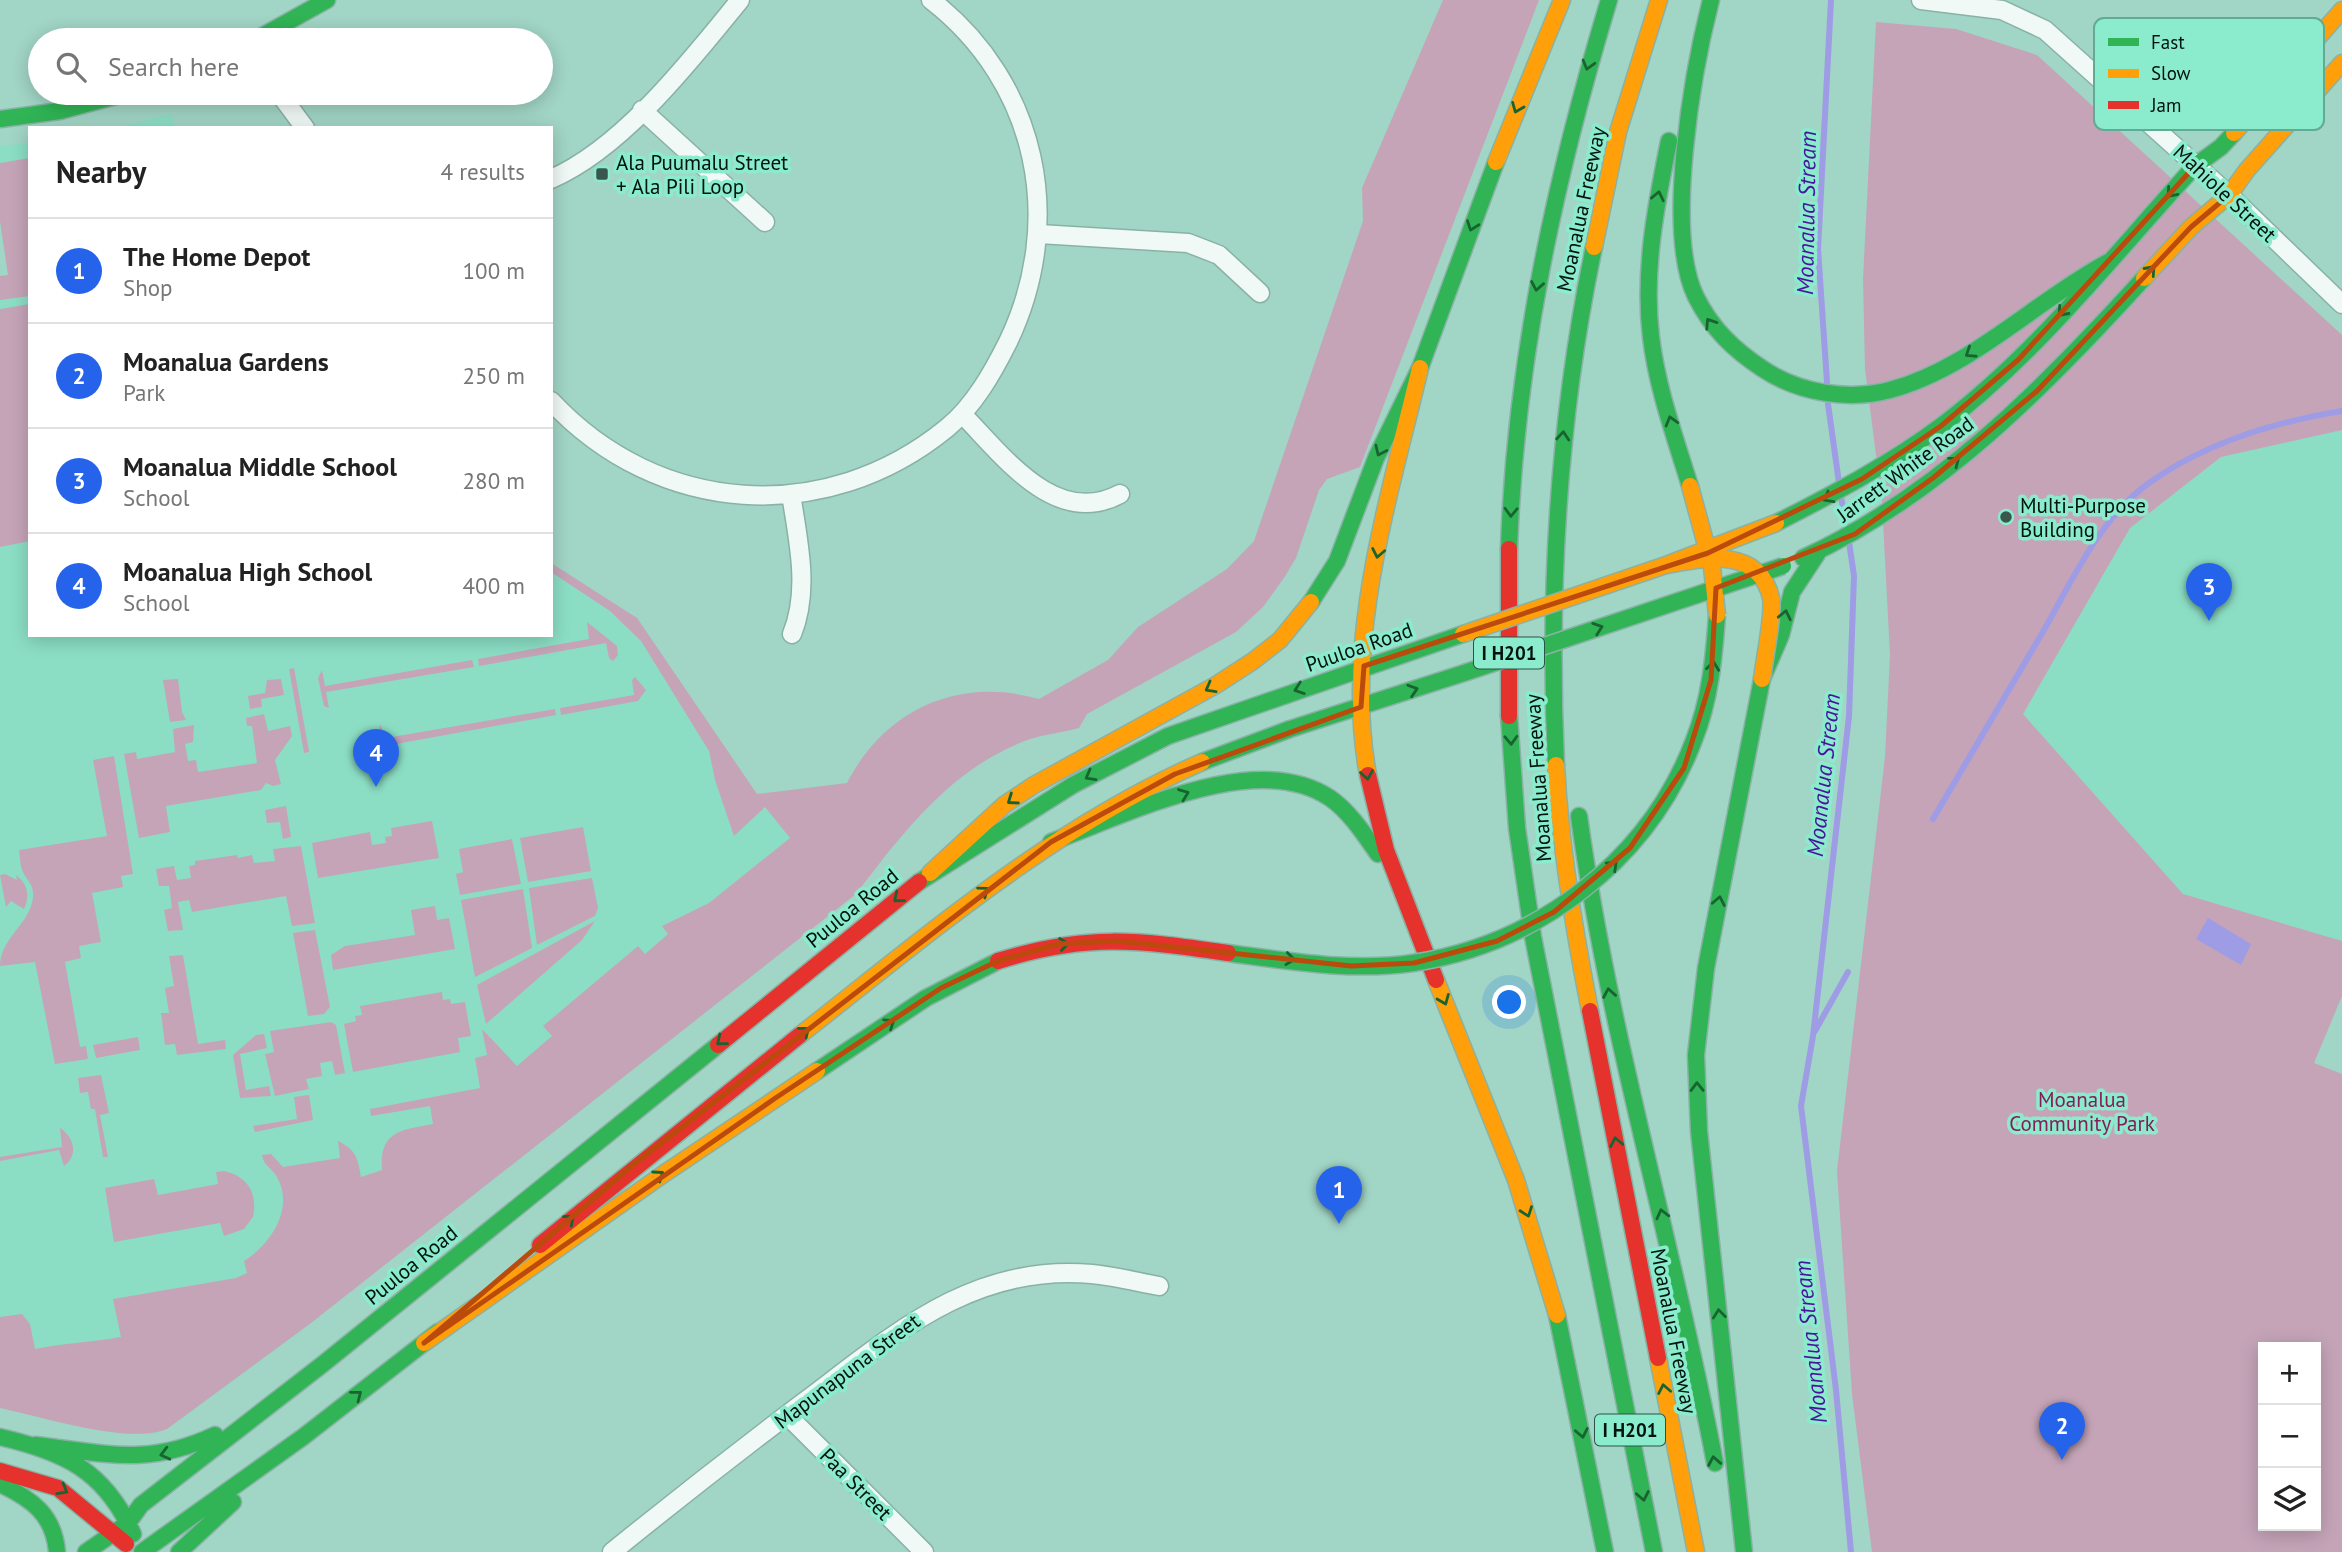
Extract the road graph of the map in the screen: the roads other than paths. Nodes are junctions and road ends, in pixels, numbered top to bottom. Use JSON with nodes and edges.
{"nodes":[{"id":1,"x":327,"y":0,"type":"edge"},
{"id":2,"x":740,"y":0,"type":"edge"},
{"id":3,"x":931,"y":0,"type":"edge"},
{"id":4,"x":1562,"y":0,"type":"edge"},
{"id":5,"x":1609,"y":0,"type":"edge"},
{"id":6,"x":1659,"y":0,"type":"edge"},
{"id":7,"x":1921,"y":0,"type":"edge"},
{"id":8,"x":1709,"y":6,"type":"edge"},
{"id":9,"x":2342,"y":10,"type":"edge"},
{"id":10,"x":277,"y":28,"type":"edge"},
{"id":11,"x":2324,"y":30,"type":"edge"},
{"id":12,"x":2342,"y":63,"type":"edge"},
{"id":13,"x":2094,"y":74,"type":"edge"},
{"id":14,"x":2324,"y":83,"type":"edge"},
{"id":15,"x":82,"y":105,"type":"edge"},
{"id":16,"x":288,"y":105,"type":"edge"},
{"id":17,"x":642,"y":110,"type":"junction"},
{"id":18,"x":0,"y":119,"type":"edge"},
{"id":19,"x":304,"y":126,"type":"edge"},
{"id":20,"x":2155,"y":130,"type":"edge"},
{"id":21,"x":2236,"y":130,"type":"edge"},
{"id":22,"x":2283,"y":130,"type":"edge"},
{"id":23,"x":2195,"y":166,"type":"junction"},
{"id":24,"x":553,"y":178,"type":"edge"},
{"id":25,"x":2229,"y":195,"type":"junction"},
{"id":26,"x":765,"y":222,"type":"dead end"},
{"id":27,"x":1039,"y":234,"type":"junction"},
{"id":28,"x":2108,"y":262,"type":"junction"},
{"id":29,"x":1260,"y":293,"type":"dead end"},
{"id":30,"x":2342,"y":304,"type":"edge"},
{"id":31,"x":1420,"y":368,"type":"junction"},
{"id":32,"x":553,"y":403,"type":"edge"},
{"id":33,"x":962,"y":414,"type":"junction"},
{"id":34,"x":791,"y":494,"type":"junction"},
{"id":35,"x":1120,"y":495,"type":"dead end"},
{"id":36,"x":1776,"y":523,"type":"joint"},
{"id":37,"x":1819,"y":551,"type":"junction"},
{"id":38,"x":1666,"y":565,"type":"junction"},
{"id":39,"x":1759,"y":574,"type":"junction"},
{"id":40,"x":1557,"y":577,"type":"junction"},
{"id":41,"x":792,"y":634,"type":"dead end"},
{"id":42,"x":1364,"y":667,"type":"junction"},
{"id":43,"x":1762,"y":679,"type":"junction"},
{"id":44,"x":1571,"y":693,"type":"dead end"},
{"id":45,"x":1362,"y":707,"type":"junction"},
{"id":46,"x":1578,"y":803,"type":"dead end"},
{"id":47,"x":1051,"y":842,"type":"junction"},
{"id":48,"x":930,"y":873,"type":"junction"},
{"id":49,"x":1410,"y":914,"type":"junction"},
{"id":50,"x":1159,"y":1286,"type":"dead end"},
{"id":51,"x":424,"y":1343,"type":"junction"},
{"id":52,"x":270,"y":1404,"type":"junction"},
{"id":53,"x":787,"y":1415,"type":"junction"},
{"id":54,"x":0,"y":1437,"type":"edge"},
{"id":55,"x":303,"y":1437,"type":"junction"},
{"id":56,"x":35,"y":1445,"type":"junction"},
{"id":57,"x":0,"y":1471,"type":"edge"},
{"id":58,"x":1717,"y":1478,"type":"dead end"},
{"id":59,"x":0,"y":1484,"type":"edge"},
{"id":60,"x":1724,"y":1519,"type":"dead end"},
{"id":61,"x":128,"y":1523,"type":"junction"},
{"id":62,"x":113,"y":1533,"type":"junction"},
{"id":63,"x":57,"y":1552,"type":"edge"},
{"id":64,"x":86,"y":1552,"type":"edge"},
{"id":65,"x":139,"y":1552,"type":"edge"},
{"id":66,"x":179,"y":1552,"type":"edge"},
{"id":67,"x":612,"y":1552,"type":"edge"},
{"id":68,"x":924,"y":1552,"type":"edge"},
{"id":69,"x":1605,"y":1552,"type":"edge"},
{"id":70,"x":1654,"y":1552,"type":"edge"},
{"id":71,"x":1696,"y":1552,"type":"edge"},
{"id":72,"x":1731,"y":1552,"type":"edge"},
{"id":73,"x":1744,"y":1552,"type":"edge"}],
"edges":[{"from":1,"to":10,"type":"main road"},
{"from":2,"to":17,"type":"street"},
{"from":3,"to":27,"type":"street"},
{"from":4,"to":31,"type":"main road","one_way":true},
{"from":5,"to":70,"type":"main road","name":"Moanalua Freeway","number":"I H201","one_way":true},
{"from":40,"to":6,"type":"main road","name":"Moanalua Freeway","number":"I H201","one_way":true},
{"from":7,"to":13,"type":"street","name":"Mahiole Street"},
{"from":28,"to":8,"type":"main road","one_way":true},
{"from":51,"to":8,"type":"main road","one_way":true,"bridge":true},
{"from":9,"to":11,"type":"main road","name":"Jarrett White Road"},
{"from":12,"to":14,"type":"main road","name":"Jarrett White Road"},
{"from":15,"to":18,"type":"main road"},
{"from":16,"to":19,"type":"street"},
{"from":17,"to":24,"type":"street"},
{"from":17,"to":26,"type":"street"},
{"from":20,"to":23,"type":"street","name":"Mahiole Street"},
{"from":21,"to":23,"type":"main road","name":"Jarrett White Road"},
{"from":22,"to":25,"type":"main road","name":"Jarrett White Road"},
{"from":23,"to":25,"type":"street","name":"Mahiole Street"},
{"from":23,"to":28,"type":"main road","name":"Jarrett White Road","one_way":true},
{"from":25,"to":30,"type":"street","name":"Mahiole Street"},
{"from":37,"to":25,"type":"main road","name":"Jarrett White Road","one_way":true},
{"from":27,"to":29,"type":"street"},
{"from":27,"to":33,"type":"street"},
{"from":28,"to":36,"type":"main road","name":"Jarrett White Road","one_way":true},
{"from":31,"to":42,"type":"main road","one_way":true},
{"from":31,"to":48,"type":"main road","one_way":true},
{"from":32,"to":34,"type":"street"},
{"from":33,"to":34,"type":"street"},
{"from":33,"to":35,"type":"street"},
{"from":34,"to":41,"type":"street"},
{"from":36,"to":38,"type":"main road","name":"Puuloa Road","bridge":true},
{"from":37,"to":39,"type":"main road","name":"Jarrett White Road","bridge":true},
{"from":43,"to":37,"type":"main road","one_way":true,"bridge":true},
{"from":38,"to":39,"type":"main road","bridge":true},
{"from":38,"to":42,"type":"main road","name":"Puuloa Road","bridge":true},
{"from":39,"to":43,"type":"main road","bridge":true},
{"from":45,"to":39,"type":"main road","name":"Jarrett White Road","one_way":true,"bridge":true},
{"from":40,"to":44,"type":"main road"},
{"from":71,"to":40,"type":"main road","name":"Moanalua Freeway","number":"I H201","one_way":true},
{"from":42,"to":45,"type":"main road"},
{"from":42,"to":48,"type":"main road","name":"Puuloa Road","one_way":true},
{"from":73,"to":43,"type":"main road","one_way":true},
{"from":45,"to":47,"type":"main road"},
{"from":45,"to":49,"type":"main road","one_way":true},
{"from":58,"to":46,"type":"main road","one_way":true},
{"from":47,"to":49,"type":"main road","one_way":true},
{"from":51,"to":47,"type":"main road","one_way":true},
{"from":48,"to":52,"type":"main road","name":"Puuloa Road","one_way":true},
{"from":49,"to":69,"type":"main road","one_way":true},
{"from":50,"to":53,"type":"street","name":"Mapunapuna Street"},
{"from":55,"to":51,"type":"main road","one_way":true},
{"from":52,"to":56,"type":"main road","one_way":true},
{"from":52,"to":61,"type":"main road","name":"Puuloa Road"},
{"from":53,"to":67,"type":"street","name":"Mapunapuna Street"},
{"from":53,"to":68,"type":"street","name":"Paa Street"},
{"from":54,"to":56,"type":"main road"},
{"from":55,"to":65,"type":"main road"},
{"from":55,"to":66,"type":"main road"},
{"from":56,"to":61,"type":"main road"},
{"from":57,"to":62,"type":"main road","one_way":true},
{"from":59,"to":63,"type":"main road"},
{"from":60,"to":72,"type":"main road"},
{"from":61,"to":62,"type":"main road","name":"Puuloa Road"},
{"from":61,"to":65,"type":"main road"},
{"from":62,"to":64,"type":"main road","name":"Puuloa Road"},
{"from":62,"to":65,"type":"main road"}]}
